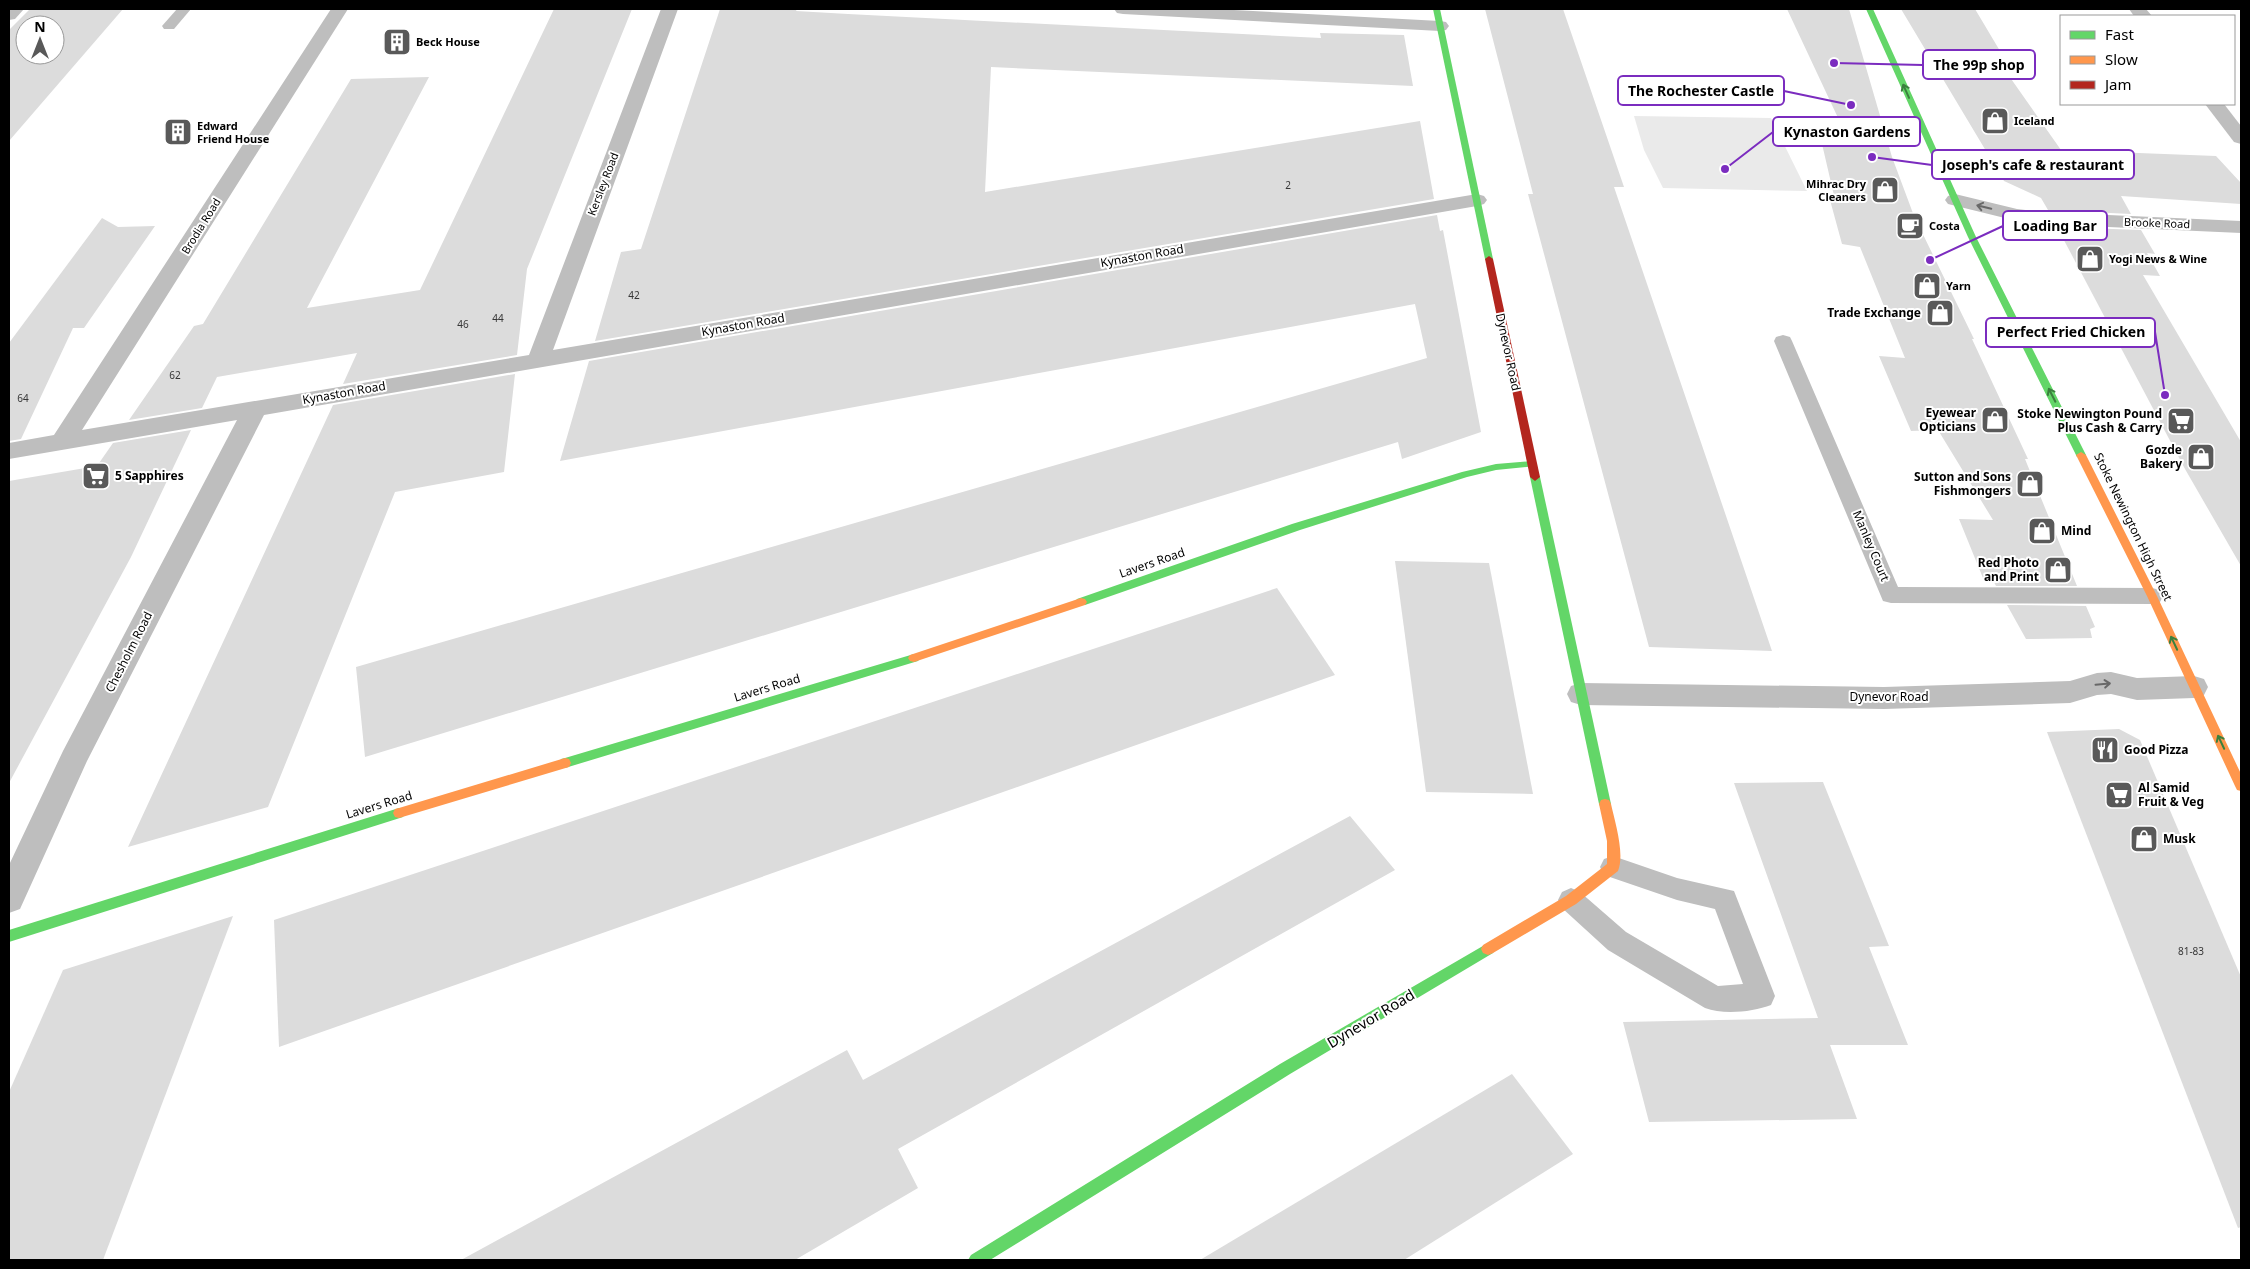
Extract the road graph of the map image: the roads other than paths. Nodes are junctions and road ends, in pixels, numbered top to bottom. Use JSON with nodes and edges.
{"nodes":[{"id":1,"x":15,"y":9,"type":"edge"},
{"id":2,"x":184,"y":9,"type":"edge"},
{"id":3,"x":339,"y":9,"type":"edge"},
{"id":4,"x":670,"y":9,"type":"edge"},
{"id":5,"x":1123,"y":9,"type":"edge"},
{"id":6,"x":1869,"y":9,"type":"edge"},
{"id":7,"x":9,"y":15,"type":"edge"},
{"id":8,"x":1438,"y":17,"type":"edge"},
{"id":9,"x":169,"y":26,"type":"dead end"},
{"id":10,"x":2215,"y":105,"type":"edge"},
{"id":11,"x":2241,"y":138,"type":"edge"},
{"id":12,"x":1477,"y":200,"type":"junction"},
{"id":13,"x":1955,"y":200,"type":"junction"},
{"id":14,"x":2241,"y":227,"type":"edge"},
{"id":15,"x":1783,"y":341,"type":"dead end"},
{"id":16,"x":538,"y":360,"type":"junction"},
{"id":17,"x":255,"y":409,"type":"junction"},
{"id":18,"x":62,"y":442,"type":"junction"},
{"id":19,"x":9,"y":451,"type":"edge"},
{"id":20,"x":1532,"y":464,"type":"junction"},
{"id":21,"x":2152,"y":596,"type":"junction"},
{"id":22,"x":2194,"y":687,"type":"junction"},
{"id":23,"x":1581,"y":694,"type":"junction"},
{"id":24,"x":2241,"y":786,"type":"edge"},
{"id":25,"x":1613,"y":867,"type":"junction"},
{"id":26,"x":9,"y":899,"type":"edge"},
{"id":27,"x":1572,"y":900,"type":"junction"},
{"id":28,"x":9,"y":936,"type":"edge"},
{"id":29,"x":976,"y":1260,"type":"edge"}],
"edges":[{"from":1,"to":7,"type":"street"},
{"from":2,"to":9,"type":"lane"},
{"from":3,"to":18,"type":"street","name":"Brodia Road"},
{"from":4,"to":16,"type":"street","name":"Kersley Road"},
{"from":5,"to":8,"type":"street"},
{"from":13,"to":6,"type":"main road","name":"Stoke Newington High Street","one_way":true},
{"from":8,"to":12,"type":"main road","name":"Dynevor Road"},
{"from":10,"to":11,"type":"street"},
{"from":12,"to":16,"type":"street","name":"Kynaston Road"},
{"from":12,"to":20,"type":"main road","name":"Dynevor Road"},
{"from":14,"to":13,"type":"street","name":"Brooke Road","one_way":true},
{"from":21,"to":13,"type":"main road","name":"Stoke Newington High Street","one_way":true},
{"from":15,"to":21,"type":"lane","name":"Manley Court"},
{"from":16,"to":17,"type":"street","name":"Kynaston Road"},
{"from":17,"to":18,"type":"street","name":"Kynaston Road"},
{"from":17,"to":26,"type":"street","name":"Chesholm Road"},
{"from":18,"to":19,"type":"street","name":"Kynaston Road"},
{"from":20,"to":23,"type":"main road","name":"Dynevor Road"},
{"from":20,"to":28,"type":"main road","name":"Lavers Road"},
{"from":22,"to":21,"type":"main road","name":"Stoke Newington High Street","one_way":true},
{"from":23,"to":22,"type":"street","name":"Dynevor Road","one_way":true},
{"from":24,"to":22,"type":"main road","name":"Stoke Newington High Street","one_way":true},
{"from":23,"to":25,"type":"main road","name":"Dynevor Road"},
{"from":25,"to":27,"type":"main road","name":"Dynevor Road"},
{"from":25,"to":27,"type":"lane"},
{"from":27,"to":29,"type":"main road","name":"Dynevor Road"}]}
